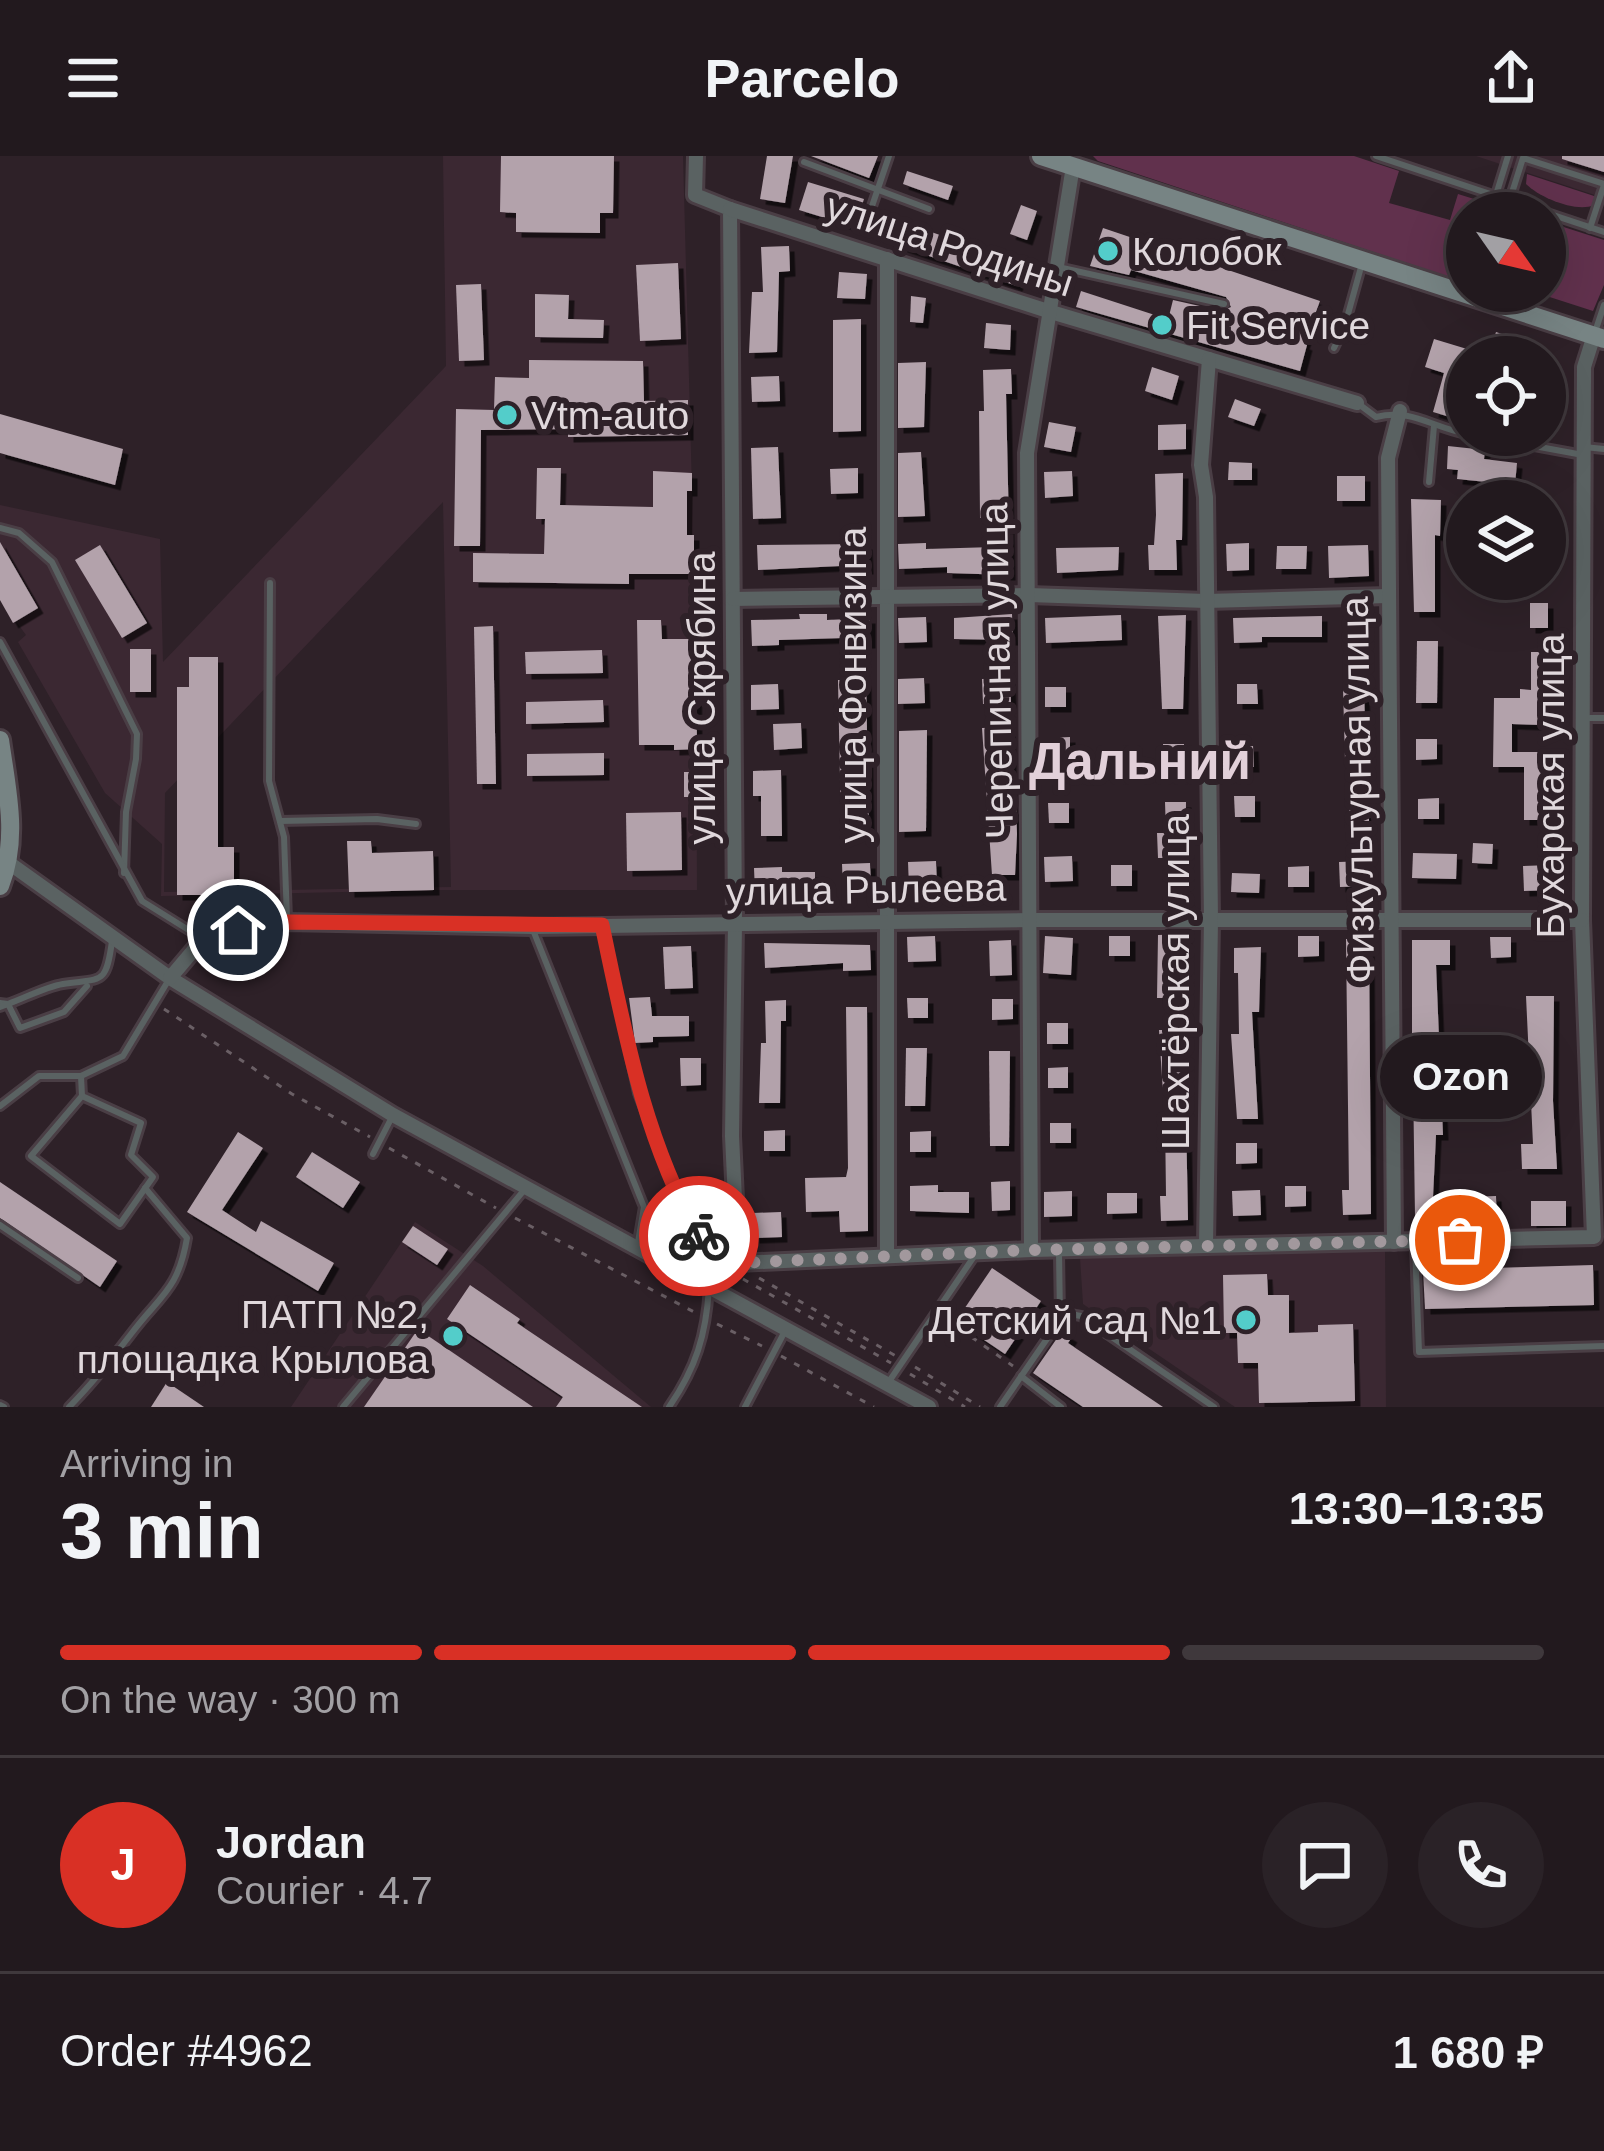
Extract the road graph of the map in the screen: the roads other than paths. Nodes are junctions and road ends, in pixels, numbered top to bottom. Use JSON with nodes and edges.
{"nodes":[{"id":1,"x":696,"y":156,"type":"edge"},
{"id":2,"x":889,"y":156,"type":"edge"},
{"id":3,"x":1041,"y":156,"type":"edge"},
{"id":4,"x":1376,"y":156,"type":"edge"},
{"id":5,"x":1508,"y":156,"type":"edge"},
{"id":6,"x":1074,"y":161,"type":"edge"},
{"id":7,"x":1406,"y":161,"type":"edge"},
{"id":8,"x":804,"y":162,"type":"dead end"},
{"id":9,"x":1604,"y":184,"type":"edge"},
{"id":10,"x":879,"y":189,"type":"junction"},
{"id":11,"x":1488,"y":192,"type":"edge"},
{"id":12,"x":1497,"y":192,"type":"edge"},
{"id":13,"x":1512,"y":192,"type":"edge"},
{"id":14,"x":730,"y":209,"type":"junction"},
{"id":15,"x":929,"y":209,"type":"dead end"},
{"id":16,"x":869,"y":215,"type":"dead end"},
{"id":17,"x":1566,"y":220,"type":"edge"},
{"id":18,"x":1590,"y":228,"type":"junction"},
{"id":19,"x":1604,"y":232,"type":"edge"},
{"id":20,"x":887,"y":259,"type":"junction"},
{"id":21,"x":1362,"y":260,"type":"junction"},
{"id":22,"x":1058,"y":267,"type":"junction"},
{"id":23,"x":1224,"y":304,"type":"dead end"},
{"id":24,"x":1604,"y":305,"type":"edge"},
{"id":25,"x":1051,"y":312,"type":"junction"},
{"id":26,"x":1599,"y":337,"type":"edge"},
{"id":27,"x":1334,"y":348,"type":"dead end"},
{"id":28,"x":1209,"y":359,"type":"junction"},
{"id":29,"x":1357,"y":403,"type":"joint"},
{"id":30,"x":1400,"y":411,"type":"junction"},
{"id":31,"x":1434,"y":426,"type":"junction"},
{"id":32,"x":1446,"y":429,"type":"edge"},
{"id":33,"x":1566,"y":448,"type":"edge"},
{"id":34,"x":1604,"y":449,"type":"edge"},
{"id":35,"x":1584,"y":451,"type":"junction"},
{"id":36,"x":1429,"y":482,"type":"dead end"},
{"id":37,"x":0,"y":528,"type":"edge"},
{"id":38,"x":270,"y":584,"type":"dead end"},
{"id":39,"x":1029,"y":595,"type":"junction"},
{"id":40,"x":1388,"y":596,"type":"junction"},
{"id":41,"x":884,"y":597,"type":"junction"},
{"id":42,"x":733,"y":598,"type":"junction"},
{"id":43,"x":1206,"y":601,"type":"junction"},
{"id":44,"x":0,"y":642,"type":"edge"},
{"id":45,"x":1583,"y":718,"type":"junction"},
{"id":46,"x":1604,"y":718,"type":"edge"},
{"id":47,"x":0,"y":740,"type":"edge"},
{"id":48,"x":280,"y":821,"type":"junction"},
{"id":49,"x":416,"y":824,"type":"dead end"},
{"id":50,"x":9,"y":863,"type":"junction"},
{"id":51,"x":124,"y":872,"type":"junction"},
{"id":52,"x":0,"y":886,"type":"edge"},
{"id":53,"x":1031,"y":920,"type":"junction"},
{"id":54,"x":1211,"y":920,"type":"junction"},
{"id":55,"x":1393,"y":920,"type":"junction"},
{"id":56,"x":1582,"y":920,"type":"junction"},
{"id":57,"x":287,"y":922,"type":"junction"},
{"id":58,"x":884,"y":922,"type":"junction"},
{"id":59,"x":735,"y":924,"type":"junction"},
{"id":60,"x":602,"y":925,"type":"junction"},
{"id":61,"x":532,"y":927,"type":"junction"},
{"id":62,"x":112,"y":939,"type":"junction"},
{"id":63,"x":203,"y":939,"type":"junction"},
{"id":64,"x":170,"y":977,"type":"junction"},
{"id":65,"x":88,"y":984,"type":"junction"},
{"id":66,"x":2,"y":1005,"type":"edge"},
{"id":67,"x":81,"y":1076,"type":"junction"},
{"id":68,"x":82,"y":1096,"type":"junction"},
{"id":69,"x":0,"y":1106,"type":"edge"},
{"id":70,"x":393,"y":1115,"type":"junction"},
{"id":71,"x":373,"y":1154,"type":"dead end"},
{"id":72,"x":145,"y":1188,"type":"junction"},
{"id":73,"x":525,"y":1190,"type":"junction"},
{"id":74,"x":0,"y":1225,"type":"edge"},
{"id":75,"x":1415,"y":1241,"type":"junction"},
{"id":76,"x":1394,"y":1242,"type":"junction"},
{"id":77,"x":1205,"y":1246,"type":"junction"},
{"id":78,"x":638,"y":1248,"type":"junction"},
{"id":79,"x":1058,"y":1249,"type":"junction"},
{"id":80,"x":1031,"y":1250,"type":"junction"},
{"id":81,"x":977,"y":1252,"type":"junction"},
{"id":82,"x":887,"y":1255,"type":"junction"},
{"id":83,"x":736,"y":1268,"type":"junction"},
{"id":84,"x":78,"y":1278,"type":"dead end"},
{"id":85,"x":710,"y":1285,"type":"junction"},
{"id":86,"x":1060,"y":1320,"type":"junction"},
{"id":87,"x":786,"y":1328,"type":"junction"},
{"id":88,"x":1604,"y":1346,"type":"edge"},
{"id":89,"x":1022,"y":1375,"type":"junction"},
{"id":90,"x":888,"y":1384,"type":"junction"},
{"id":91,"x":69,"y":1407,"type":"edge"},
{"id":92,"x":343,"y":1407,"type":"edge"},
{"id":93,"x":669,"y":1407,"type":"edge"},
{"id":94,"x":745,"y":1407,"type":"edge"},
{"id":95,"x":929,"y":1407,"type":"edge"},
{"id":96,"x":1000,"y":1407,"type":"edge"},
{"id":97,"x":1061,"y":1407,"type":"edge"},
{"id":98,"x":1214,"y":1407,"type":"edge"}],
"edges":[{"from":1,"to":14,"type":"street"},
{"from":2,"to":10,"type":"lane"},
{"from":3,"to":6,"type":"street"},
{"from":4,"to":7,"type":"lane"},
{"from":5,"to":12,"type":"lane"},
{"from":6,"to":21,"type":"street"},
{"from":6,"to":22,"type":"street","name":"Черепичная улица"},
{"from":7,"to":11,"type":"lane"},
{"from":8,"to":10,"type":"lane"},
{"from":9,"to":13,"type":"lane"},
{"from":9,"to":18,"type":"lane"},
{"from":10,"to":15,"type":"lane"},
{"from":10,"to":16,"type":"lane"},
{"from":14,"to":20,"type":"street","name":"улица Родины"},
{"from":14,"to":42,"type":"street","name":"улица Скрябина"},
{"from":17,"to":18,"type":"lane"},
{"from":18,"to":19,"type":"lane"},
{"from":20,"to":25,"type":"street","name":"улица Родины"},
{"from":20,"to":41,"type":"street","name":"улица Фонвизина"},
{"from":21,"to":26,"type":"street"},
{"from":21,"to":27,"type":"lane"},
{"from":22,"to":23,"type":"lane"},
{"from":22,"to":25,"type":"street","name":"Черепичная улица"},
{"from":24,"to":26,"type":"lane"},
{"from":25,"to":28,"type":"street","name":"улица Родины"},
{"from":25,"to":39,"type":"street","name":"Черепичная улица"},
{"from":26,"to":35,"type":"street","name":"Бухарская улица"},
{"from":28,"to":29,"type":"street","name":"улица Родины"},
{"from":28,"to":43,"type":"street","name":"Шахтёрская улица"},
{"from":29,"to":30,"type":"lane"},
{"from":30,"to":31,"type":"lane"},
{"from":30,"to":40,"type":"street","name":"Физкультурная улица"},
{"from":31,"to":32,"type":"lane"},
{"from":31,"to":36,"type":"lane"},
{"from":33,"to":35,"type":"lane"},
{"from":34,"to":35,"type":"lane"},
{"from":35,"to":45,"type":"street","name":"Бухарская улица"},
{"from":37,"to":51,"type":"lane"},
{"from":38,"to":48,"type":"lane"},
{"from":39,"to":41,"type":"street"},
{"from":39,"to":43,"type":"street"},
{"from":39,"to":53,"type":"street","name":"Черепичная улица"},
{"from":40,"to":43,"type":"street"},
{"from":40,"to":55,"type":"street","name":"Физкультурная улица"},
{"from":41,"to":42,"type":"street"},
{"from":41,"to":58,"type":"street","name":"улица Фонвизина"},
{"from":42,"to":59,"type":"street","name":"улица Скрябина"},
{"from":43,"to":54,"type":"street","name":"Шахтёрская улица"},
{"from":44,"to":51,"type":"lane"},
{"from":45,"to":46,"type":"lane"},
{"from":45,"to":56,"type":"street","name":"Бухарская улица"},
{"from":47,"to":50,"type":"street"},
{"from":48,"to":49,"type":"lane"},
{"from":48,"to":57,"type":"lane"},
{"from":50,"to":52,"type":"street"},
{"from":50,"to":62,"type":"street"},
{"from":51,"to":63,"type":"lane"},
{"from":53,"to":54,"type":"street","name":"улица Рылеева"},
{"from":53,"to":58,"type":"street","name":"улица Рылеева"},
{"from":53,"to":80,"type":"street","name":"Черепичная улица"},
{"from":54,"to":55,"type":"street","name":"улица Рылеева"},
{"from":54,"to":77,"type":"street","name":"Шахтёрская улица"},
{"from":55,"to":56,"type":"street","name":"улица Рылеева"},
{"from":55,"to":76,"type":"street","name":"Физкультурная улица"},
{"from":56,"to":75,"type":"street","name":"Бухарская улица"},
{"from":57,"to":61,"type":"street","name":"улица Рылеева"},
{"from":57,"to":63,"type":"street","name":"улица Рылеева"},
{"from":58,"to":59,"type":"street","name":"улица Рылеева"},
{"from":58,"to":82,"type":"street","name":"улица Фонвизина"},
{"from":59,"to":60,"type":"street","name":"улица Рылеева"},
{"from":59,"to":83,"type":"street","name":"улица Скрябина"},
{"from":60,"to":61,"type":"street","name":"улица Рылеева"},
{"from":60,"to":83,"type":"lane"},
{"from":61,"to":78,"type":"lane"},
{"from":62,"to":64,"type":"street"},
{"from":62,"to":65,"type":"lane"},
{"from":63,"to":64,"type":"street"},
{"from":64,"to":67,"type":"lane"},
{"from":64,"to":70,"type":"street"},
{"from":65,"to":66,"type":"lane"},
{"from":65,"to":66,"type":"lane"},
{"from":67,"to":68,"type":"lane"},
{"from":67,"to":69,"type":"lane"},
{"from":68,"to":72,"type":"lane"},
{"from":68,"to":72,"type":"lane"},
{"from":70,"to":71,"type":"lane"},
{"from":70,"to":73,"type":"street"},
{"from":72,"to":91,"type":"lane"},
{"from":73,"to":78,"type":"street"},
{"from":73,"to":92,"type":"lane"},
{"from":74,"to":84,"type":"lane"},
{"from":75,"to":76,"type":"street"},
{"from":75,"to":88,"type":"lane"},
{"from":76,"to":77,"type":"street"},
{"from":77,"to":79,"type":"street"},
{"from":78,"to":85,"type":"street"},
{"from":79,"to":80,"type":"street"},
{"from":79,"to":86,"type":"lane"},
{"from":80,"to":81,"type":"street"},
{"from":81,"to":82,"type":"street"},
{"from":81,"to":90,"type":"lane"},
{"from":82,"to":83,"type":"street"},
{"from":85,"to":87,"type":"street"},
{"from":85,"to":93,"type":"lane"},
{"from":86,"to":89,"type":"lane"},
{"from":86,"to":98,"type":"lane"},
{"from":87,"to":90,"type":"street"},
{"from":87,"to":94,"type":"lane"},
{"from":89,"to":96,"type":"lane"},
{"from":89,"to":97,"type":"lane"},
{"from":90,"to":95,"type":"street"}]}
